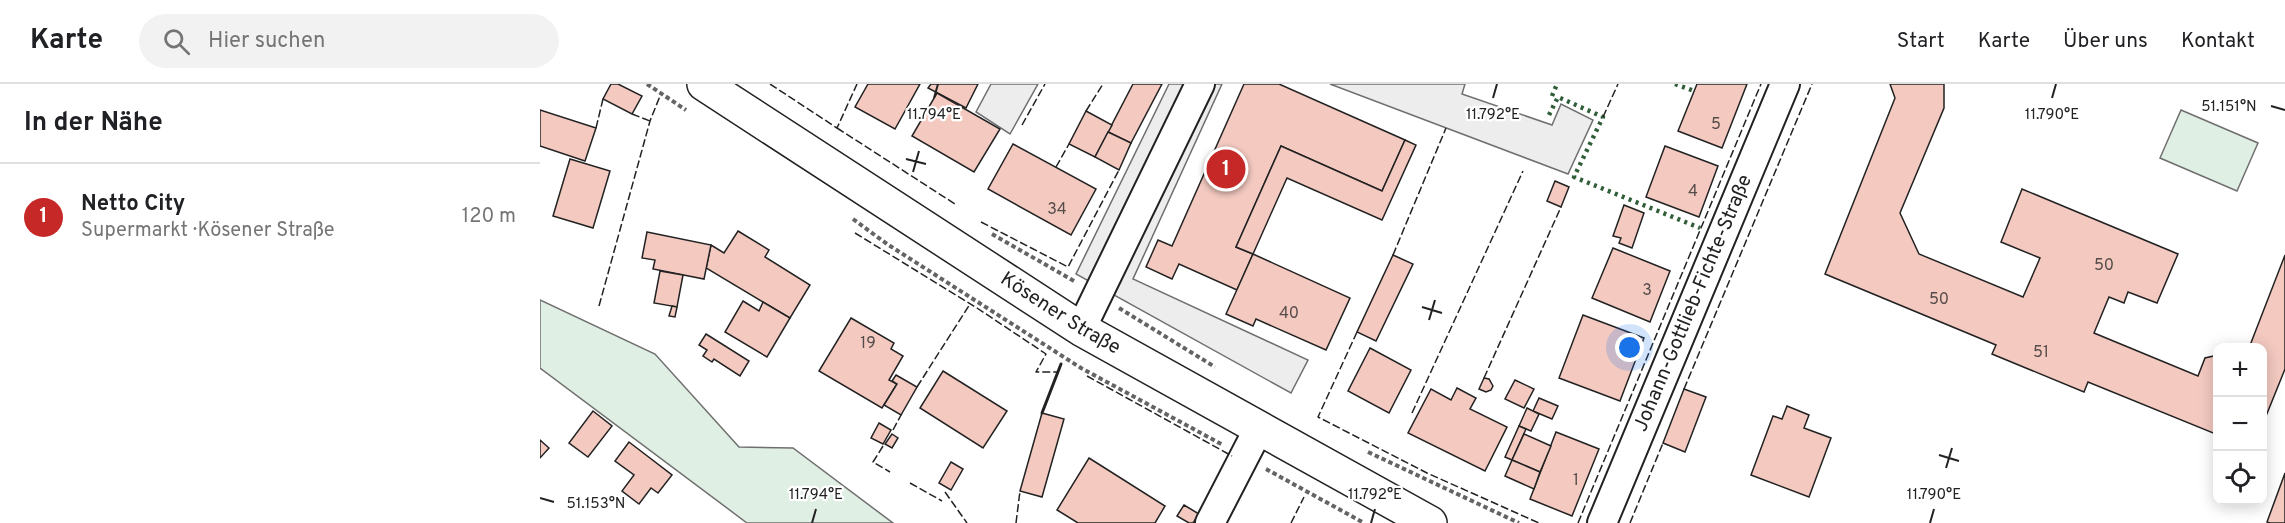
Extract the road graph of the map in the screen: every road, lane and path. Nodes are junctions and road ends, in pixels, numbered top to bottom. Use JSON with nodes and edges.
{"nodes":[{"id":1,"x":704,"y":84,"type":"edge"},
{"id":2,"x":1200,"y":84,"type":"edge"},
{"id":3,"x":1785,"y":84,"type":"edge"},
{"id":4,"x":1130,"y":314,"type":"dead end"},
{"id":5,"x":1081,"y":329,"type":"junction"},
{"id":6,"x":1222,"y":372,"type":"dead end"},
{"id":7,"x":1259,"y":428,"type":"junction"},
{"id":8,"x":1361,"y":449,"type":"dead end"},
{"id":9,"x":1210,"y":523,"type":"edge"},
{"id":10,"x":1431,"y":523,"type":"edge"},
{"id":11,"x":1519,"y":523,"type":"edge"},
{"id":12,"x":1602,"y":523,"type":"edge"}],
"edges":[{"from":1,"to":5,"type":"main road","name":"Kösener Straße"},
{"from":2,"to":5,"type":"street"},
{"from":3,"to":12,"type":"street","name":"Johann-Gottlieb-Fichte-Straße"},
{"from":4,"to":6,"type":"path"},
{"from":5,"to":7,"type":"main road","name":"Kösener Straße"},
{"from":7,"to":9,"type":"street"},
{"from":7,"to":10,"type":"main road","name":"Kösener Straße"},
{"from":8,"to":11,"type":"path"}]}
